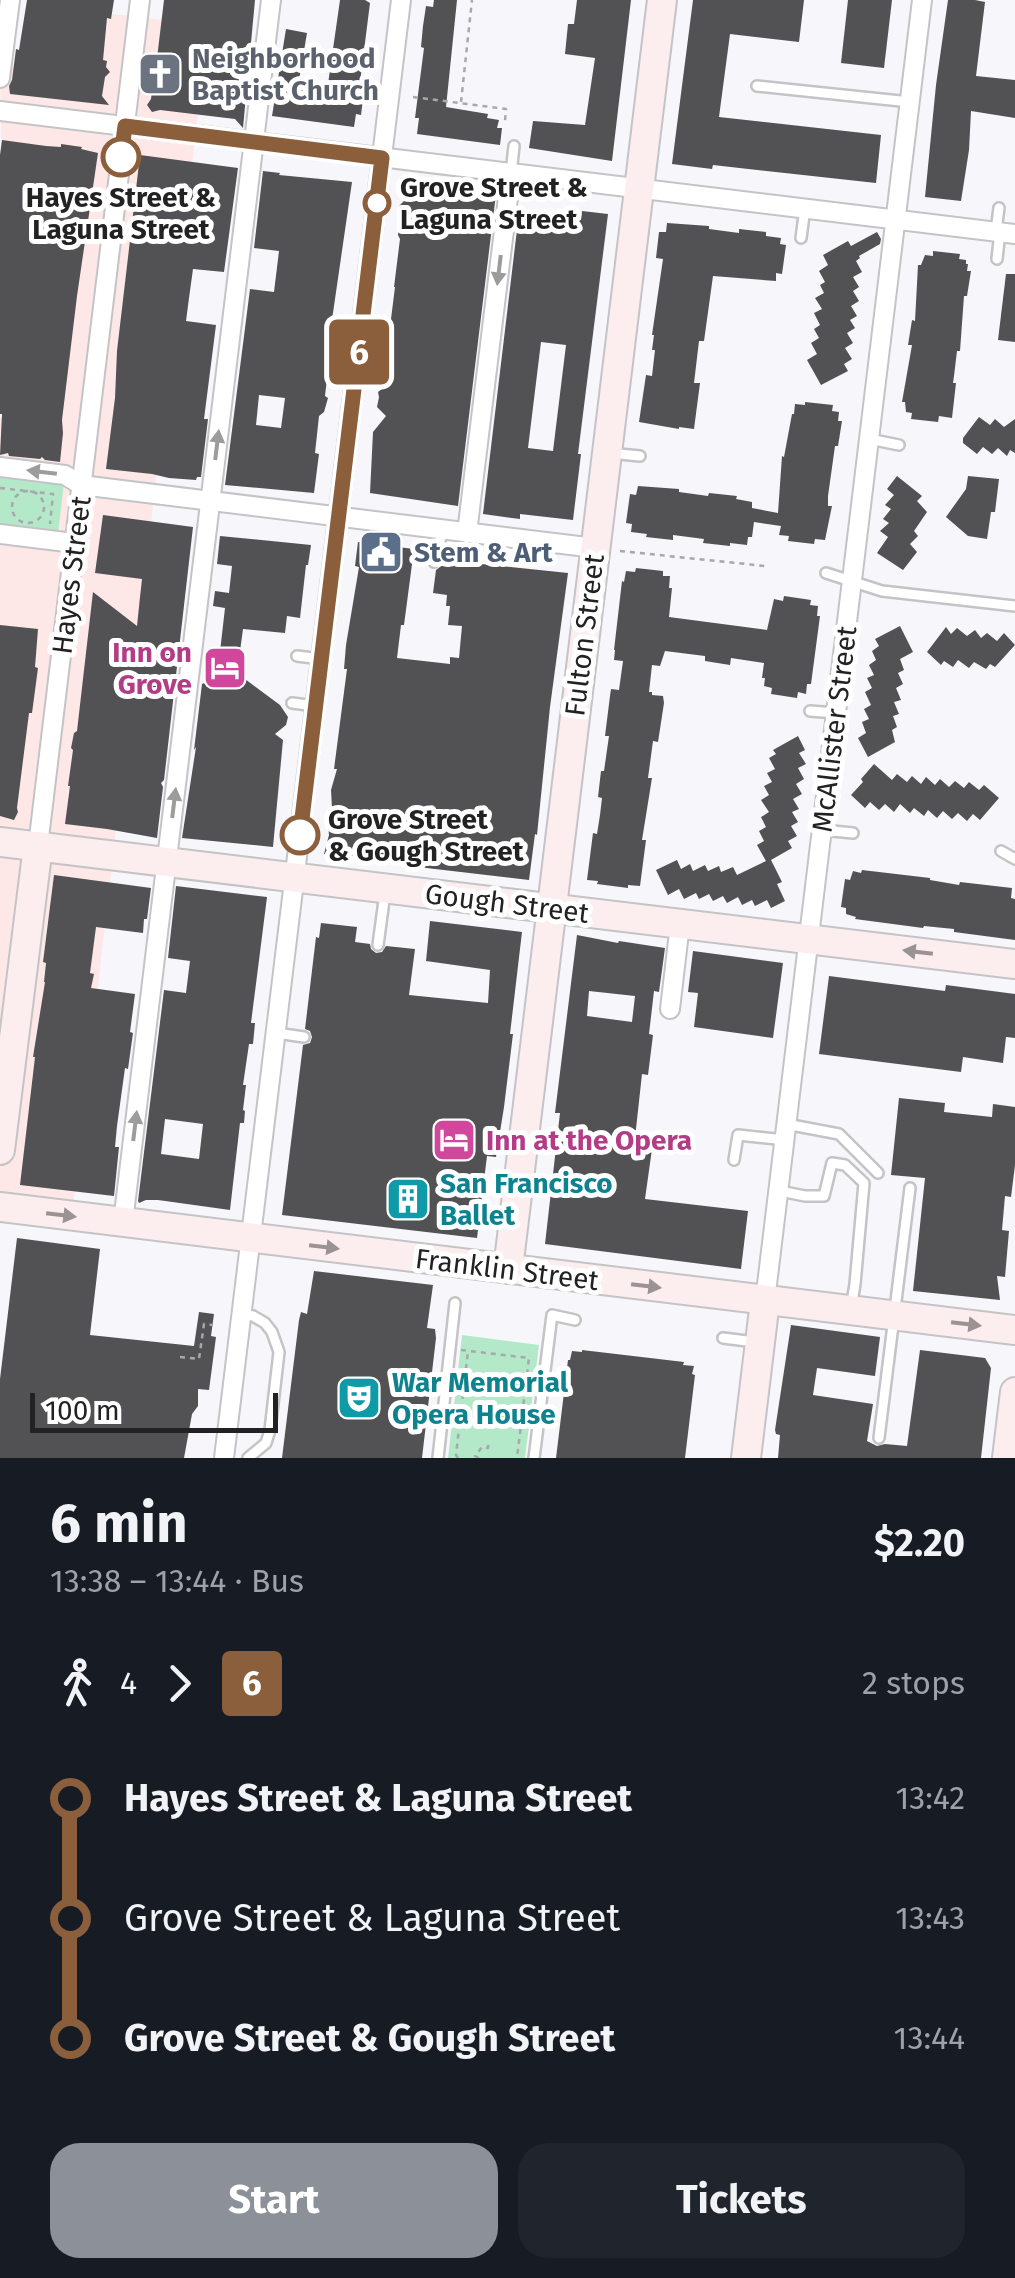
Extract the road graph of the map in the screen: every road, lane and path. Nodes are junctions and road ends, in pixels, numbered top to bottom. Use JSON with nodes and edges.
{"nodes":[{"id":1,"x":10,"y":0,"type":"edge"},
{"id":2,"x":140,"y":0,"type":"edge"},
{"id":3,"x":270,"y":0,"type":"edge"},
{"id":4,"x":401,"y":0,"type":"edge"},
{"id":5,"x":472,"y":0,"type":"edge"},
{"id":6,"x":662,"y":0,"type":"edge"},
{"id":7,"x":922,"y":0,"type":"edge"},
{"id":8,"x":0,"y":78,"type":"edge"},
{"id":9,"x":757,"y":86,"type":"dead end"},
{"id":10,"x":412,"y":97,"type":"dead end"},
{"id":11,"x":910,"y":102,"type":"junction"},
{"id":12,"x":461,"y":103,"type":"junction"},
{"id":13,"x":0,"y":110,"type":"edge"},
{"id":14,"x":505,"y":121,"type":"dead end"},
{"id":15,"x":125,"y":126,"type":"junction"},
{"id":16,"x":253,"y":142,"type":"junction"},
{"id":17,"x":514,"y":146,"type":"dead end"},
{"id":18,"x":382,"y":158,"type":"junction"},
{"id":19,"x":511,"y":173,"type":"junction"},
{"id":20,"x":639,"y":188,"type":"junction"},
{"id":21,"x":805,"y":208,"type":"junction"},
{"id":22,"x":999,"y":208,"type":"dead end"},
{"id":23,"x":896,"y":219,"type":"junction"},
{"id":24,"x":1004,"y":232,"type":"edge"},
{"id":25,"x":801,"y":238,"type":"dead end"},
{"id":26,"x":997,"y":260,"type":"dead end"},
{"id":27,"x":869,"y":439,"type":"junction"},
{"id":28,"x":898,"y":444,"type":"dead end"},
{"id":29,"x":606,"y":453,"type":"junction"},
{"id":30,"x":640,"y":456,"type":"dead end"},
{"id":31,"x":0,"y":467,"type":"edge"},
{"id":32,"x":82,"y":485,"type":"junction"},
{"id":33,"x":0,"y":488,"type":"edge"},
{"id":34,"x":30,"y":492,"type":"junction"},
{"id":35,"x":210,"y":501,"type":"junction"},
{"id":36,"x":338,"y":517,"type":"junction"},
{"id":37,"x":50,"y":525,"type":"dead end"},
{"id":38,"x":443,"y":530,"type":"junction"},
{"id":39,"x":467,"y":533,"type":"junction"},
{"id":40,"x":0,"y":534,"type":"edge"},
{"id":41,"x":74,"y":543,"type":"junction"},
{"id":42,"x":607,"y":549,"type":"junction"},
{"id":43,"x":434,"y":562,"type":"dead end"},
{"id":44,"x":765,"y":566,"type":"dead end"},
{"id":45,"x":826,"y":574,"type":"dead end"},
{"id":46,"x":852,"y":582,"type":"junction"},
{"id":47,"x":1015,"y":606,"type":"edge"},
{"id":48,"x":297,"y":656,"type":"dead end"},
{"id":49,"x":321,"y":659,"type":"junction"},
{"id":50,"x":292,"y":703,"type":"dead end"},
{"id":51,"x":316,"y":706,"type":"junction"},
{"id":52,"x":810,"y":711,"type":"dead end"},
{"id":53,"x":836,"y":713,"type":"junction"},
{"id":54,"x":822,"y":830,"type":"junction"},
{"id":55,"x":853,"y":833,"type":"dead end"},
{"id":56,"x":0,"y":842,"type":"edge"},
{"id":57,"x":38,"y":846,"type":"junction"},
{"id":58,"x":1001,"y":851,"type":"dead end"},
{"id":59,"x":1015,"y":859,"type":"edge"},
{"id":60,"x":166,"y":862,"type":"junction"},
{"id":61,"x":294,"y":877,"type":"junction"},
{"id":62,"x":385,"y":889,"type":"junction"},
{"id":63,"x":551,"y":908,"type":"junction"},
{"id":64,"x":680,"y":924,"type":"junction"},
{"id":65,"x":809,"y":939,"type":"junction"},
{"id":66,"x":378,"y":945,"type":"dead end"},
{"id":67,"x":1015,"y":964,"type":"edge"},
{"id":68,"x":670,"y":1008,"type":"dead end"},
{"id":69,"x":276,"y":1034,"type":"junction"},
{"id":70,"x":304,"y":1038,"type":"dead end"},
{"id":71,"x":786,"y":1132,"type":"junction"},
{"id":72,"x":0,"y":1150,"type":"edge"},
{"id":73,"x":734,"y":1160,"type":"dead end"},
{"id":74,"x":878,"y":1173,"type":"dead end"},
{"id":75,"x":910,"y":1188,"type":"dead end"},
{"id":76,"x":779,"y":1190,"type":"junction"},
{"id":77,"x":0,"y":1207,"type":"edge"},
{"id":78,"x":122,"y":1222,"type":"junction"},
{"id":79,"x":251,"y":1238,"type":"junction"},
{"id":80,"x":508,"y":1270,"type":"junction"},
{"id":81,"x":765,"y":1301,"type":"junction"},
{"id":82,"x":455,"y":1303,"type":"dead end"},
{"id":83,"x":850,"y":1311,"type":"junction"},
{"id":84,"x":242,"y":1314,"type":"junction"},
{"id":85,"x":894,"y":1316,"type":"junction"},
{"id":86,"x":575,"y":1320,"type":"dead end"},
{"id":87,"x":212,"y":1326,"type":"dead end"},
{"id":88,"x":1015,"y":1330,"type":"edge"},
{"id":89,"x":723,"y":1338,"type":"dead end"},
{"id":90,"x":760,"y":1342,"type":"junction"},
{"id":91,"x":450,"y":1348,"type":"junction"},
{"id":92,"x":468,"y":1351,"type":"junction"},
{"id":93,"x":180,"y":1357,"type":"dead end"},
{"id":94,"x":1015,"y":1392,"type":"edge"},
{"id":95,"x":879,"y":1438,"type":"dead end"},
{"id":96,"x":489,"y":1442,"type":"dead end"},
{"id":97,"x":224,"y":1458,"type":"edge"},
{"id":98,"x":248,"y":1458,"type":"edge"},
{"id":99,"x":438,"y":1458,"type":"edge"},
{"id":100,"x":458,"y":1458,"type":"edge"},
{"id":101,"x":479,"y":1458,"type":"edge"},
{"id":102,"x":517,"y":1458,"type":"edge"},
{"id":103,"x":534,"y":1458,"type":"edge"},
{"id":104,"x":746,"y":1458,"type":"edge"},
{"id":105,"x":1007,"y":1458,"type":"edge"}],
"edges":[{"from":1,"to":8,"type":"street"},
{"from":2,"to":15,"type":"street","name":"Hayes Street"},
{"from":3,"to":16,"type":"street"},
{"from":4,"to":18,"type":"street"},
{"from":5,"to":12,"type":"path"},
{"from":6,"to":20,"type":"main road","name":"Fulton Street"},
{"from":7,"to":11,"type":"street","name":"McAllister Street"},
{"from":9,"to":11,"type":"lane"},
{"from":10,"to":12,"type":"path"},
{"from":11,"to":23,"type":"street","name":"McAllister Street"},
{"from":12,"to":14,"type":"path"},
{"from":13,"to":15,"type":"street"},
{"from":15,"to":16,"type":"street"},
{"from":15,"to":32,"type":"street","name":"Hayes Street"},
{"from":16,"to":18,"type":"street"},
{"from":35,"to":16,"type":"street","one_way":true},
{"from":17,"to":19,"type":"lane"},
{"from":18,"to":19,"type":"street"},
{"from":18,"to":36,"type":"street"},
{"from":19,"to":20,"type":"street"},
{"from":19,"to":39,"type":"street","one_way":true},
{"from":20,"to":21,"type":"street"},
{"from":20,"to":29,"type":"main road","name":"Fulton Street"},
{"from":21,"to":23,"type":"street"},
{"from":21,"to":25,"type":"lane"},
{"from":22,"to":24,"type":"lane"},
{"from":23,"to":24,"type":"street"},
{"from":23,"to":27,"type":"street","name":"McAllister Street"},
{"from":24,"to":26,"type":"lane"},
{"from":27,"to":28,"type":"lane"},
{"from":27,"to":46,"type":"street","name":"McAllister Street"},
{"from":29,"to":30,"type":"lane"},
{"from":29,"to":42,"type":"main road","name":"Fulton Street"},
{"from":32,"to":31,"type":"street","one_way":true},
{"from":32,"to":35,"type":"street"},
{"from":32,"to":41,"type":"street","name":"Hayes Street"},
{"from":33,"to":34,"type":"path"},
{"from":34,"to":34,"type":"path"},
{"from":34,"to":37,"type":"path"},
{"from":35,"to":36,"type":"street"},
{"from":60,"to":35,"type":"street","one_way":true},
{"from":36,"to":38,"type":"street"},
{"from":36,"to":49,"type":"street"},
{"from":38,"to":39,"type":"street"},
{"from":38,"to":43,"type":"lane"},
{"from":39,"to":42,"type":"street"},
{"from":40,"to":41,"type":"street"},
{"from":41,"to":57,"type":"street","name":"Hayes Street"},
{"from":42,"to":44,"type":"path"},
{"from":42,"to":63,"type":"main road","name":"Fulton Street"},
{"from":45,"to":46,"type":"lane"},
{"from":46,"to":47,"type":"lane"},
{"from":46,"to":53,"type":"street","name":"McAllister Street"},
{"from":48,"to":49,"type":"lane"},
{"from":49,"to":51,"type":"street"},
{"from":50,"to":51,"type":"lane"},
{"from":51,"to":61,"type":"street"},
{"from":52,"to":53,"type":"lane"},
{"from":53,"to":54,"type":"street","name":"McAllister Street"},
{"from":54,"to":55,"type":"lane"},
{"from":54,"to":65,"type":"street","name":"McAllister Street"},
{"from":56,"to":57,"type":"main road","name":"Gough Street"},
{"from":57,"to":60,"type":"main road","name":"Gough Street"},
{"from":57,"to":72,"type":"main road","name":"Hayes Street"},
{"from":58,"to":59,"type":"lane"},
{"from":60,"to":61,"type":"main road","name":"Gough Street"},
{"from":78,"to":60,"type":"street","one_way":true},
{"from":61,"to":62,"type":"main road","name":"Gough Street"},
{"from":61,"to":69,"type":"street"},
{"from":62,"to":63,"type":"main road","name":"Gough Street"},
{"from":62,"to":66,"type":"lane"},
{"from":63,"to":64,"type":"main road","name":"Gough Street"},
{"from":63,"to":80,"type":"main road","name":"Fulton Street"},
{"from":64,"to":65,"type":"main road","name":"Gough Street"},
{"from":64,"to":68,"type":"street"},
{"from":67,"to":65,"type":"main road","name":"Gough Street","one_way":true},
{"from":65,"to":71,"type":"street","name":"McAllister Street"},
{"from":69,"to":70,"type":"lane"},
{"from":69,"to":79,"type":"street"},
{"from":71,"to":73,"type":"lane"},
{"from":71,"to":74,"type":"lane"},
{"from":71,"to":76,"type":"street","name":"McAllister Street"},
{"from":75,"to":85,"type":"lane"},
{"from":76,"to":81,"type":"street","name":"McAllister Street"},
{"from":76,"to":83,"type":"lane"},
{"from":77,"to":78,"type":"main road","name":"Franklin Street","one_way":true},
{"from":78,"to":79,"type":"main road","name":"Franklin Street"},
{"from":79,"to":80,"type":"main road","name":"Franklin Street","one_way":true},
{"from":79,"to":84,"type":"street"},
{"from":80,"to":81,"type":"main road","name":"Franklin Street","one_way":true},
{"from":81,"to":83,"type":"main road","name":"Franklin Street"},
{"from":81,"to":90,"type":"main road","name":"McAllister Street"},
{"from":82,"to":91,"type":"lane"},
{"from":83,"to":85,"type":"main road","name":"Franklin Street"},
{"from":84,"to":97,"type":"street"},
{"from":84,"to":98,"type":"lane"},
{"from":85,"to":88,"type":"main road","name":"Franklin Street","one_way":true},
{"from":85,"to":95,"type":"lane"},
{"from":86,"to":103,"type":"lane"},
{"from":87,"to":93,"type":"path"},
{"from":89,"to":90,"type":"lane"},
{"from":90,"to":104,"type":"main road","name":"McAllister Street"},
{"from":91,"to":92,"type":"path"},
{"from":91,"to":99,"type":"lane"},
{"from":92,"to":100,"type":"path"},
{"from":92,"to":102,"type":"path"},
{"from":94,"to":105,"type":"main road"},
{"from":96,"to":101,"type":"path"}]}
